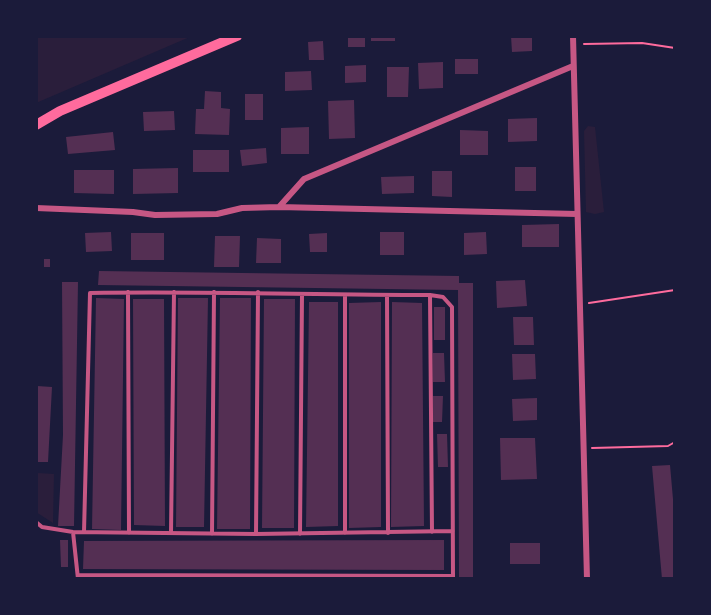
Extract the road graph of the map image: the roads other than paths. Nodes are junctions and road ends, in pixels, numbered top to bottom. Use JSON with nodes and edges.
{"nodes":[{"id":1,"x":237,"y":36,"type":"edge"},
{"id":2,"x":573,"y":36,"type":"edge"},
{"id":3,"x":573,"y":66,"type":"junction"},
{"id":4,"x":36,"y":125,"type":"edge"},
{"id":5,"x":279,"y":207,"type":"junction"},
{"id":6,"x":36,"y":208,"type":"edge"},
{"id":7,"x":578,"y":214,"type":"junction"},
{"id":8,"x":128,"y":292,"type":"junction"},
{"id":9,"x":174,"y":292,"type":"junction"},
{"id":10,"x":214,"y":292,"type":"junction"},
{"id":11,"x":258,"y":292,"type":"junction"},
{"id":12,"x":302,"y":294,"type":"junction"},
{"id":13,"x":345,"y":295,"type":"junction"},
{"id":14,"x":387,"y":295,"type":"junction"},
{"id":15,"x":430,"y":295,"type":"junction"},
{"id":16,"x":36,"y":522,"type":"edge"},
{"id":17,"x":453,"y":531,"type":"junction"},
{"id":18,"x":73,"y":532,"type":"junction"},
{"id":19,"x":84,"y":532,"type":"junction"},
{"id":20,"x":432,"y":532,"type":"junction"},
{"id":21,"x":129,"y":533,"type":"junction"},
{"id":22,"x":171,"y":533,"type":"junction"},
{"id":23,"x":345,"y":533,"type":"junction"},
{"id":24,"x":388,"y":533,"type":"junction"},
{"id":25,"x":212,"y":534,"type":"junction"},
{"id":26,"x":256,"y":534,"type":"junction"},
{"id":27,"x":300,"y":534,"type":"junction"},
{"id":28,"x":78,"y":577,"type":"edge"},
{"id":29,"x":453,"y":578,"type":"edge"},
{"id":30,"x":587,"y":579,"type":"edge"}],
"edges":[{"from":1,"to":4,"type":"main road"},
{"from":2,"to":3,"type":"street"},
{"from":3,"to":5,"type":"street"},
{"from":3,"to":7,"type":"street"},
{"from":5,"to":6,"type":"street"},
{"from":5,"to":7,"type":"street"},
{"from":7,"to":30,"type":"street"},
{"from":8,"to":9,"type":"lane"},
{"from":8,"to":19,"type":"lane"},
{"from":8,"to":21,"type":"lane"},
{"from":9,"to":10,"type":"lane"},
{"from":9,"to":22,"type":"lane"},
{"from":10,"to":11,"type":"lane"},
{"from":10,"to":25,"type":"lane"},
{"from":11,"to":12,"type":"lane"},
{"from":11,"to":26,"type":"lane"},
{"from":12,"to":13,"type":"lane"},
{"from":12,"to":27,"type":"lane"},
{"from":13,"to":14,"type":"lane"},
{"from":13,"to":23,"type":"lane"},
{"from":14,"to":15,"type":"lane"},
{"from":14,"to":24,"type":"lane"},
{"from":15,"to":17,"type":"lane"},
{"from":15,"to":20,"type":"lane"},
{"from":16,"to":18,"type":"lane"},
{"from":17,"to":20,"type":"lane"},
{"from":17,"to":29,"type":"lane"},
{"from":18,"to":19,"type":"lane"},
{"from":18,"to":28,"type":"lane"},
{"from":19,"to":21,"type":"lane"},
{"from":20,"to":24,"type":"lane"},
{"from":21,"to":22,"type":"lane"},
{"from":22,"to":25,"type":"lane"},
{"from":23,"to":24,"type":"lane"},
{"from":23,"to":27,"type":"lane"},
{"from":25,"to":26,"type":"lane"},
{"from":26,"to":27,"type":"lane"},
{"from":28,"to":29,"type":"lane"}]}
